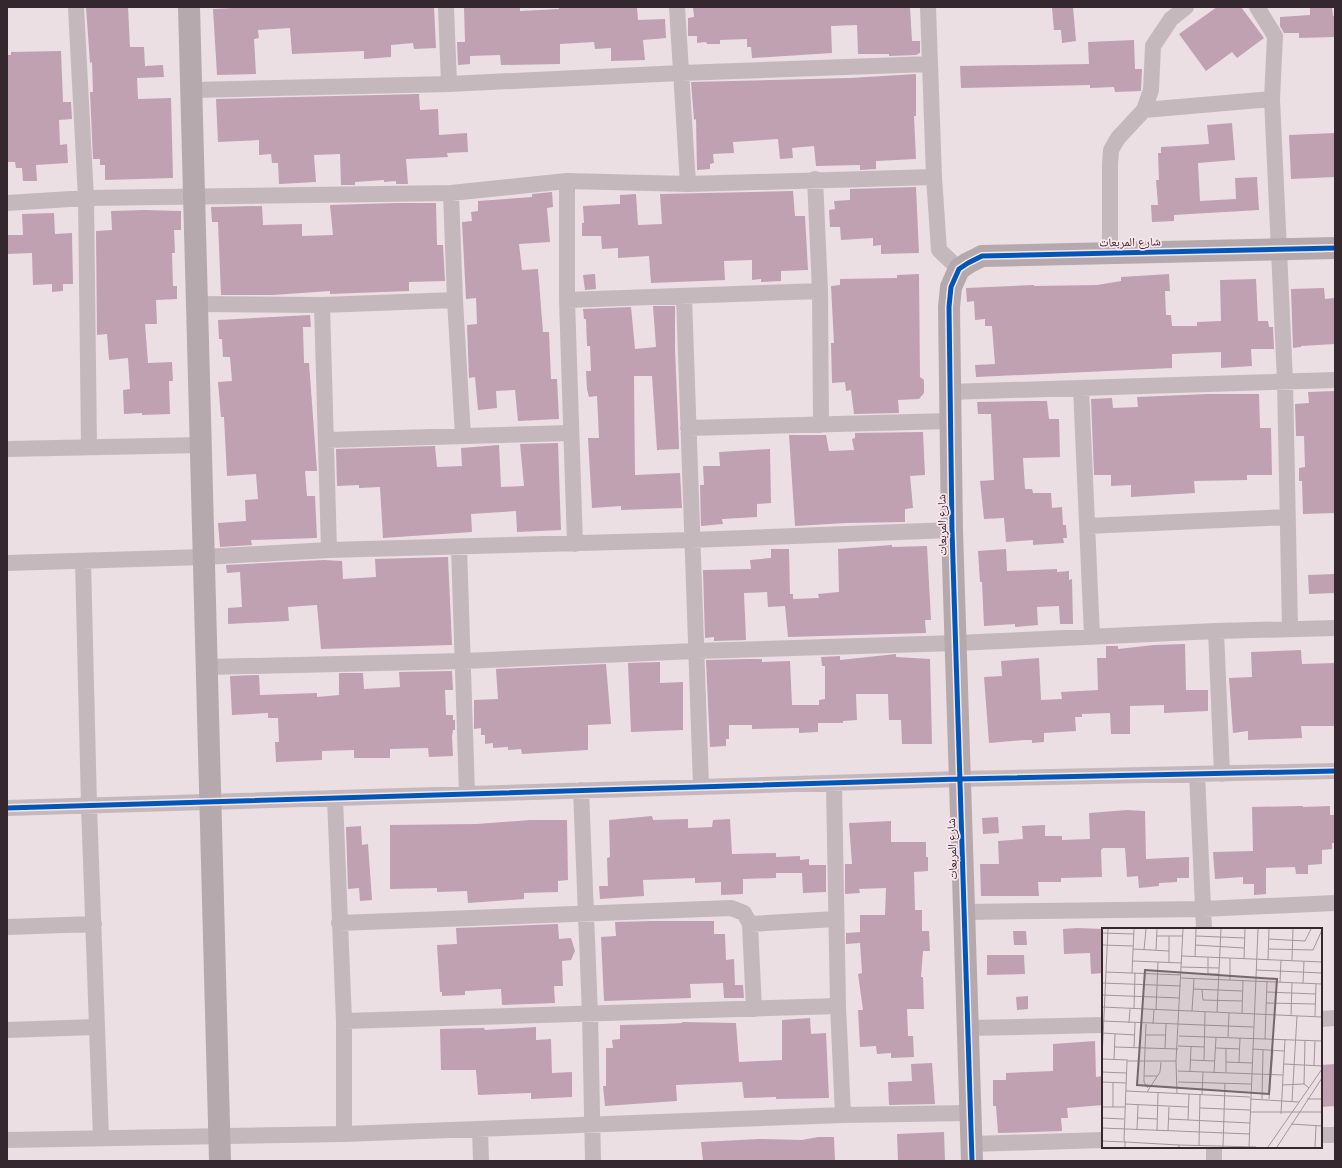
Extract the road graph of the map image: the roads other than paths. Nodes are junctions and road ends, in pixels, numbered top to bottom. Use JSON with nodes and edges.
{"nodes":[{"id":1,"x":76,"y":7,"type":"edge"},
{"id":2,"x":189,"y":7,"type":"edge"},
{"id":3,"x":446,"y":7,"type":"edge"},
{"id":4,"x":677,"y":7,"type":"edge"},
{"id":5,"x":928,"y":7,"type":"edge"},
{"id":6,"x":1186,"y":7,"type":"edge"},
{"id":7,"x":1257,"y":7,"type":"edge"},
{"id":8,"x":930,"y":64,"type":"junction"},
{"id":9,"x":681,"y":73,"type":"junction"},
{"id":10,"x":449,"y":84,"type":"junction"},
{"id":11,"x":193,"y":90,"type":"junction"},
{"id":12,"x":1272,"y":99,"type":"junction"},
{"id":13,"x":1144,"y":110,"type":"junction"},
{"id":14,"x":934,"y":177,"type":"junction"},
{"id":15,"x":815,"y":179,"type":"junction"},
{"id":16,"x":567,"y":181,"type":"junction"},
{"id":17,"x":688,"y":184,"type":"junction"},
{"id":18,"x":451,"y":193,"type":"junction"},
{"id":19,"x":196,"y":197,"type":"junction"},
{"id":20,"x":86,"y":198,"type":"junction"},
{"id":21,"x":7,"y":203,"type":"edge"},
{"id":22,"x":1335,"y":248,"type":"edge"},
{"id":23,"x":1278,"y":249,"type":"junction"},
{"id":24,"x":1110,"y":252,"type":"junction"},
{"id":25,"x":960,"y":269,"type":"junction"},
{"id":26,"x":820,"y":291,"type":"junction"},
{"id":27,"x":684,"y":297,"type":"junction"},
{"id":28,"x":455,"y":300,"type":"junction"},
{"id":29,"x":567,"y":300,"type":"junction"},
{"id":30,"x":196,"y":304,"type":"junction"},
{"id":31,"x":322,"y":305,"type":"junction"},
{"id":32,"x":1335,"y":380,"type":"edge"},
{"id":33,"x":1285,"y":382,"type":"junction"},
{"id":34,"x":1081,"y":388,"type":"junction"},
{"id":35,"x":949,"y":392,"type":"junction"},
{"id":36,"x":950,"y":421,"type":"junction"},
{"id":37,"x":821,"y":425,"type":"junction"},
{"id":38,"x":688,"y":428,"type":"junction"},
{"id":39,"x":571,"y":433,"type":"junction"},
{"id":40,"x":463,"y":436,"type":"junction"},
{"id":41,"x":326,"y":440,"type":"junction"},
{"id":42,"x":201,"y":445,"type":"junction"},
{"id":43,"x":89,"y":447,"type":"junction"},
{"id":44,"x":7,"y":449,"type":"edge"},
{"id":45,"x":1287,"y":517,"type":"junction"},
{"id":46,"x":1087,"y":526,"type":"junction"},
{"id":47,"x":952,"y":530,"type":"junction"},
{"id":48,"x":691,"y":540,"type":"junction"},
{"id":49,"x":575,"y":544,"type":"junction"},
{"id":50,"x":458,"y":548,"type":"junction"},
{"id":51,"x":330,"y":550,"type":"junction"},
{"id":52,"x":204,"y":557,"type":"junction"},
{"id":53,"x":83,"y":561,"type":"junction"},
{"id":54,"x":7,"y":563,"type":"edge"},
{"id":55,"x":1290,"y":628,"type":"junction"},
{"id":56,"x":1335,"y":628,"type":"edge"},
{"id":57,"x":1216,"y":630,"type":"junction"},
{"id":58,"x":1092,"y":636,"type":"junction"},
{"id":59,"x":956,"y":643,"type":"junction"},
{"id":60,"x":696,"y":651,"type":"junction"},
{"id":61,"x":463,"y":662,"type":"junction"},
{"id":62,"x":206,"y":667,"type":"junction"},
{"id":63,"x":1335,"y":771,"type":"edge"},
{"id":64,"x":1197,"y":774,"type":"junction"},
{"id":65,"x":1222,"y":774,"type":"junction"},
{"id":66,"x":960,"y":779,"type":"junction"},
{"id":67,"x":834,"y":783,"type":"junction"},
{"id":68,"x":701,"y":786,"type":"junction"},
{"id":69,"x":581,"y":790,"type":"junction"},
{"id":70,"x":467,"y":793,"type":"junction"},
{"id":71,"x":335,"y":798,"type":"junction"},
{"id":72,"x":210,"y":802,"type":"junction"},
{"id":73,"x":89,"y":806,"type":"junction"},
{"id":74,"x":7,"y":808,"type":"edge"},
{"id":75,"x":1335,"y":903,"type":"edge"},
{"id":76,"x":1202,"y":909,"type":"junction"},
{"id":77,"x":964,"y":912,"type":"junction"},
{"id":78,"x":585,"y":914,"type":"junction"},
{"id":79,"x":836,"y":919,"type":"junction"},
{"id":80,"x":94,"y":924,"type":"junction"},
{"id":81,"x":339,"y":924,"type":"junction"},
{"id":82,"x":750,"y":924,"type":"junction"},
{"id":83,"x":7,"y":927,"type":"edge"},
{"id":84,"x":1204,"y":928,"type":"edge"},
{"id":85,"x":838,"y":1006,"type":"junction"},
{"id":86,"x":754,"y":1009,"type":"junction"},
{"id":87,"x":590,"y":1014,"type":"junction"},
{"id":88,"x":1335,"y":1018,"type":"edge"},
{"id":89,"x":1322,"y":1019,"type":"edge"},
{"id":90,"x":344,"y":1021,"type":"junction"},
{"id":91,"x":1102,"y":1025,"type":"edge"},
{"id":92,"x":96,"y":1027,"type":"junction"},
{"id":93,"x":968,"y":1028,"type":"junction"},
{"id":94,"x":7,"y":1030,"type":"edge"},
{"id":95,"x":970,"y":1112,"type":"junction"},
{"id":96,"x":843,"y":1115,"type":"junction"},
{"id":97,"x":592,"y":1124,"type":"junction"},
{"id":98,"x":480,"y":1129,"type":"junction"},
{"id":99,"x":344,"y":1134,"type":"junction"},
{"id":100,"x":1322,"y":1135,"type":"edge"},
{"id":101,"x":1335,"y":1135,"type":"edge"},
{"id":102,"x":220,"y":1136,"type":"junction"},
{"id":103,"x":101,"y":1138,"type":"junction"},
{"id":104,"x":7,"y":1140,"type":"edge"},
{"id":105,"x":1102,"y":1140,"type":"edge"},
{"id":106,"x":1214,"y":1148,"type":"edge"},
{"id":107,"x":972,"y":1152,"type":"edge"},
{"id":108,"x":220,"y":1161,"type":"edge"},
{"id":109,"x":481,"y":1161,"type":"edge"},
{"id":110,"x":593,"y":1161,"type":"edge"},
{"id":111,"x":1214,"y":1161,"type":"edge"}],
"edges":[{"from":1,"to":20,"type":"street"},
{"from":2,"to":11,"type":"street"},
{"from":3,"to":10,"type":"street"},
{"from":4,"to":9,"type":"street"},
{"from":5,"to":8,"type":"street"},
{"from":6,"to":13,"type":"street"},
{"from":7,"to":12,"type":"street"},
{"from":8,"to":9,"type":"street"},
{"from":8,"to":14,"type":"street"},
{"from":9,"to":10,"type":"street"},
{"from":9,"to":17,"type":"street"},
{"from":10,"to":11,"type":"street"},
{"from":11,"to":19,"type":"street"},
{"from":12,"to":13,"type":"street"},
{"from":12,"to":23,"type":"street"},
{"from":13,"to":24,"type":"street"},
{"from":14,"to":15,"type":"street"},
{"from":14,"to":25,"type":"street"},
{"from":15,"to":17,"type":"street"},
{"from":15,"to":26,"type":"street"},
{"from":16,"to":17,"type":"street"},
{"from":16,"to":18,"type":"street"},
{"from":16,"to":29,"type":"street"},
{"from":18,"to":19,"type":"street"},
{"from":18,"to":28,"type":"street"},
{"from":19,"to":20,"type":"street"},
{"from":19,"to":30,"type":"street"},
{"from":20,"to":21,"type":"street"},
{"from":20,"to":43,"type":"street"},
{"from":22,"to":23,"type":"street","name":"شارع المربعات"},
{"from":23,"to":24,"type":"street","name":"شارع المربعات"},
{"from":23,"to":33,"type":"street"},
{"from":24,"to":25,"type":"street","name":"شارع المربعات"},
{"from":25,"to":35,"type":"street","name":"شارع المربعات"},
{"from":26,"to":27,"type":"street"},
{"from":26,"to":37,"type":"street"},
{"from":27,"to":29,"type":"street"},
{"from":27,"to":38,"type":"street"},
{"from":28,"to":31,"type":"street"},
{"from":28,"to":40,"type":"street"},
{"from":29,"to":39,"type":"street"},
{"from":30,"to":31,"type":"street"},
{"from":30,"to":42,"type":"street"},
{"from":31,"to":41,"type":"street"},
{"from":32,"to":33,"type":"street"},
{"from":33,"to":34,"type":"street"},
{"from":33,"to":45,"type":"street"},
{"from":34,"to":35,"type":"street"},
{"from":34,"to":46,"type":"street"},
{"from":35,"to":36,"type":"street","name":"شارع المربعات"},
{"from":36,"to":37,"type":"street"},
{"from":36,"to":47,"type":"street","name":"شارع المربعات"},
{"from":37,"to":38,"type":"street"},
{"from":38,"to":48,"type":"street"},
{"from":39,"to":40,"type":"street"},
{"from":39,"to":49,"type":"street"},
{"from":40,"to":41,"type":"street"},
{"from":41,"to":51,"type":"street"},
{"from":42,"to":43,"type":"street"},
{"from":42,"to":52,"type":"street"},
{"from":43,"to":44,"type":"street"},
{"from":45,"to":46,"type":"street"},
{"from":45,"to":55,"type":"street"},
{"from":46,"to":58,"type":"street"},
{"from":47,"to":48,"type":"street"},
{"from":47,"to":59,"type":"street","name":"شارع المربعات"},
{"from":48,"to":49,"type":"street"},
{"from":48,"to":60,"type":"street"},
{"from":49,"to":50,"type":"street"},
{"from":50,"to":51,"type":"street"},
{"from":50,"to":61,"type":"street"},
{"from":51,"to":52,"type":"street"},
{"from":52,"to":53,"type":"street"},
{"from":52,"to":62,"type":"street"},
{"from":53,"to":54,"type":"street"},
{"from":53,"to":73,"type":"street"},
{"from":55,"to":56,"type":"street"},
{"from":55,"to":57,"type":"street"},
{"from":57,"to":58,"type":"street"},
{"from":57,"to":65,"type":"street"},
{"from":58,"to":59,"type":"street"},
{"from":59,"to":60,"type":"street"},
{"from":59,"to":66,"type":"street","name":"شارع المربعات"},
{"from":60,"to":61,"type":"street"},
{"from":60,"to":68,"type":"street"},
{"from":61,"to":62,"type":"street"},
{"from":61,"to":70,"type":"street"},
{"from":62,"to":72,"type":"street"},
{"from":63,"to":65,"type":"street"},
{"from":64,"to":65,"type":"street"},
{"from":64,"to":66,"type":"street"},
{"from":64,"to":76,"type":"street"},
{"from":66,"to":67,"type":"street"},
{"from":66,"to":77,"type":"street","name":"شارع المربعات"},
{"from":67,"to":68,"type":"street"},
{"from":67,"to":79,"type":"street"},
{"from":68,"to":69,"type":"street"},
{"from":69,"to":70,"type":"street"},
{"from":69,"to":78,"type":"street"},
{"from":70,"to":71,"type":"street"},
{"from":71,"to":72,"type":"street"},
{"from":71,"to":81,"type":"street"},
{"from":72,"to":73,"type":"street"},
{"from":72,"to":102,"type":"street"},
{"from":73,"to":74,"type":"street"},
{"from":73,"to":80,"type":"street"},
{"from":75,"to":76,"type":"street"},
{"from":76,"to":77,"type":"street"},
{"from":76,"to":84,"type":"street"},
{"from":77,"to":93,"type":"street","name":"شارع المربعات"},
{"from":78,"to":81,"type":"street"},
{"from":78,"to":82,"type":"street"},
{"from":78,"to":87,"type":"street"},
{"from":79,"to":82,"type":"street"},
{"from":79,"to":85,"type":"street"},
{"from":80,"to":83,"type":"street"},
{"from":80,"to":92,"type":"street"},
{"from":81,"to":90,"type":"street"},
{"from":82,"to":86,"type":"street"},
{"from":85,"to":86,"type":"street"},
{"from":85,"to":96,"type":"street"},
{"from":86,"to":87,"type":"street"},
{"from":87,"to":90,"type":"street"},
{"from":87,"to":97,"type":"street"},
{"from":88,"to":89,"type":"street"},
{"from":90,"to":99,"type":"street"},
{"from":91,"to":93,"type":"street"},
{"from":92,"to":94,"type":"street"},
{"from":92,"to":103,"type":"street"},
{"from":93,"to":95,"type":"street","name":"شارع المربعات"},
{"from":95,"to":96,"type":"street"},
{"from":95,"to":107,"type":"street","name":"شارع المربعات"},
{"from":96,"to":97,"type":"street"},
{"from":97,"to":98,"type":"street"},
{"from":97,"to":110,"type":"street"},
{"from":98,"to":99,"type":"street"},
{"from":98,"to":109,"type":"street"},
{"from":99,"to":102,"type":"street"},
{"from":100,"to":101,"type":"street"},
{"from":102,"to":103,"type":"street"},
{"from":102,"to":108,"type":"street"},
{"from":103,"to":104,"type":"street"},
{"from":105,"to":107,"type":"street"},
{"from":106,"to":111,"type":"street"}]}
